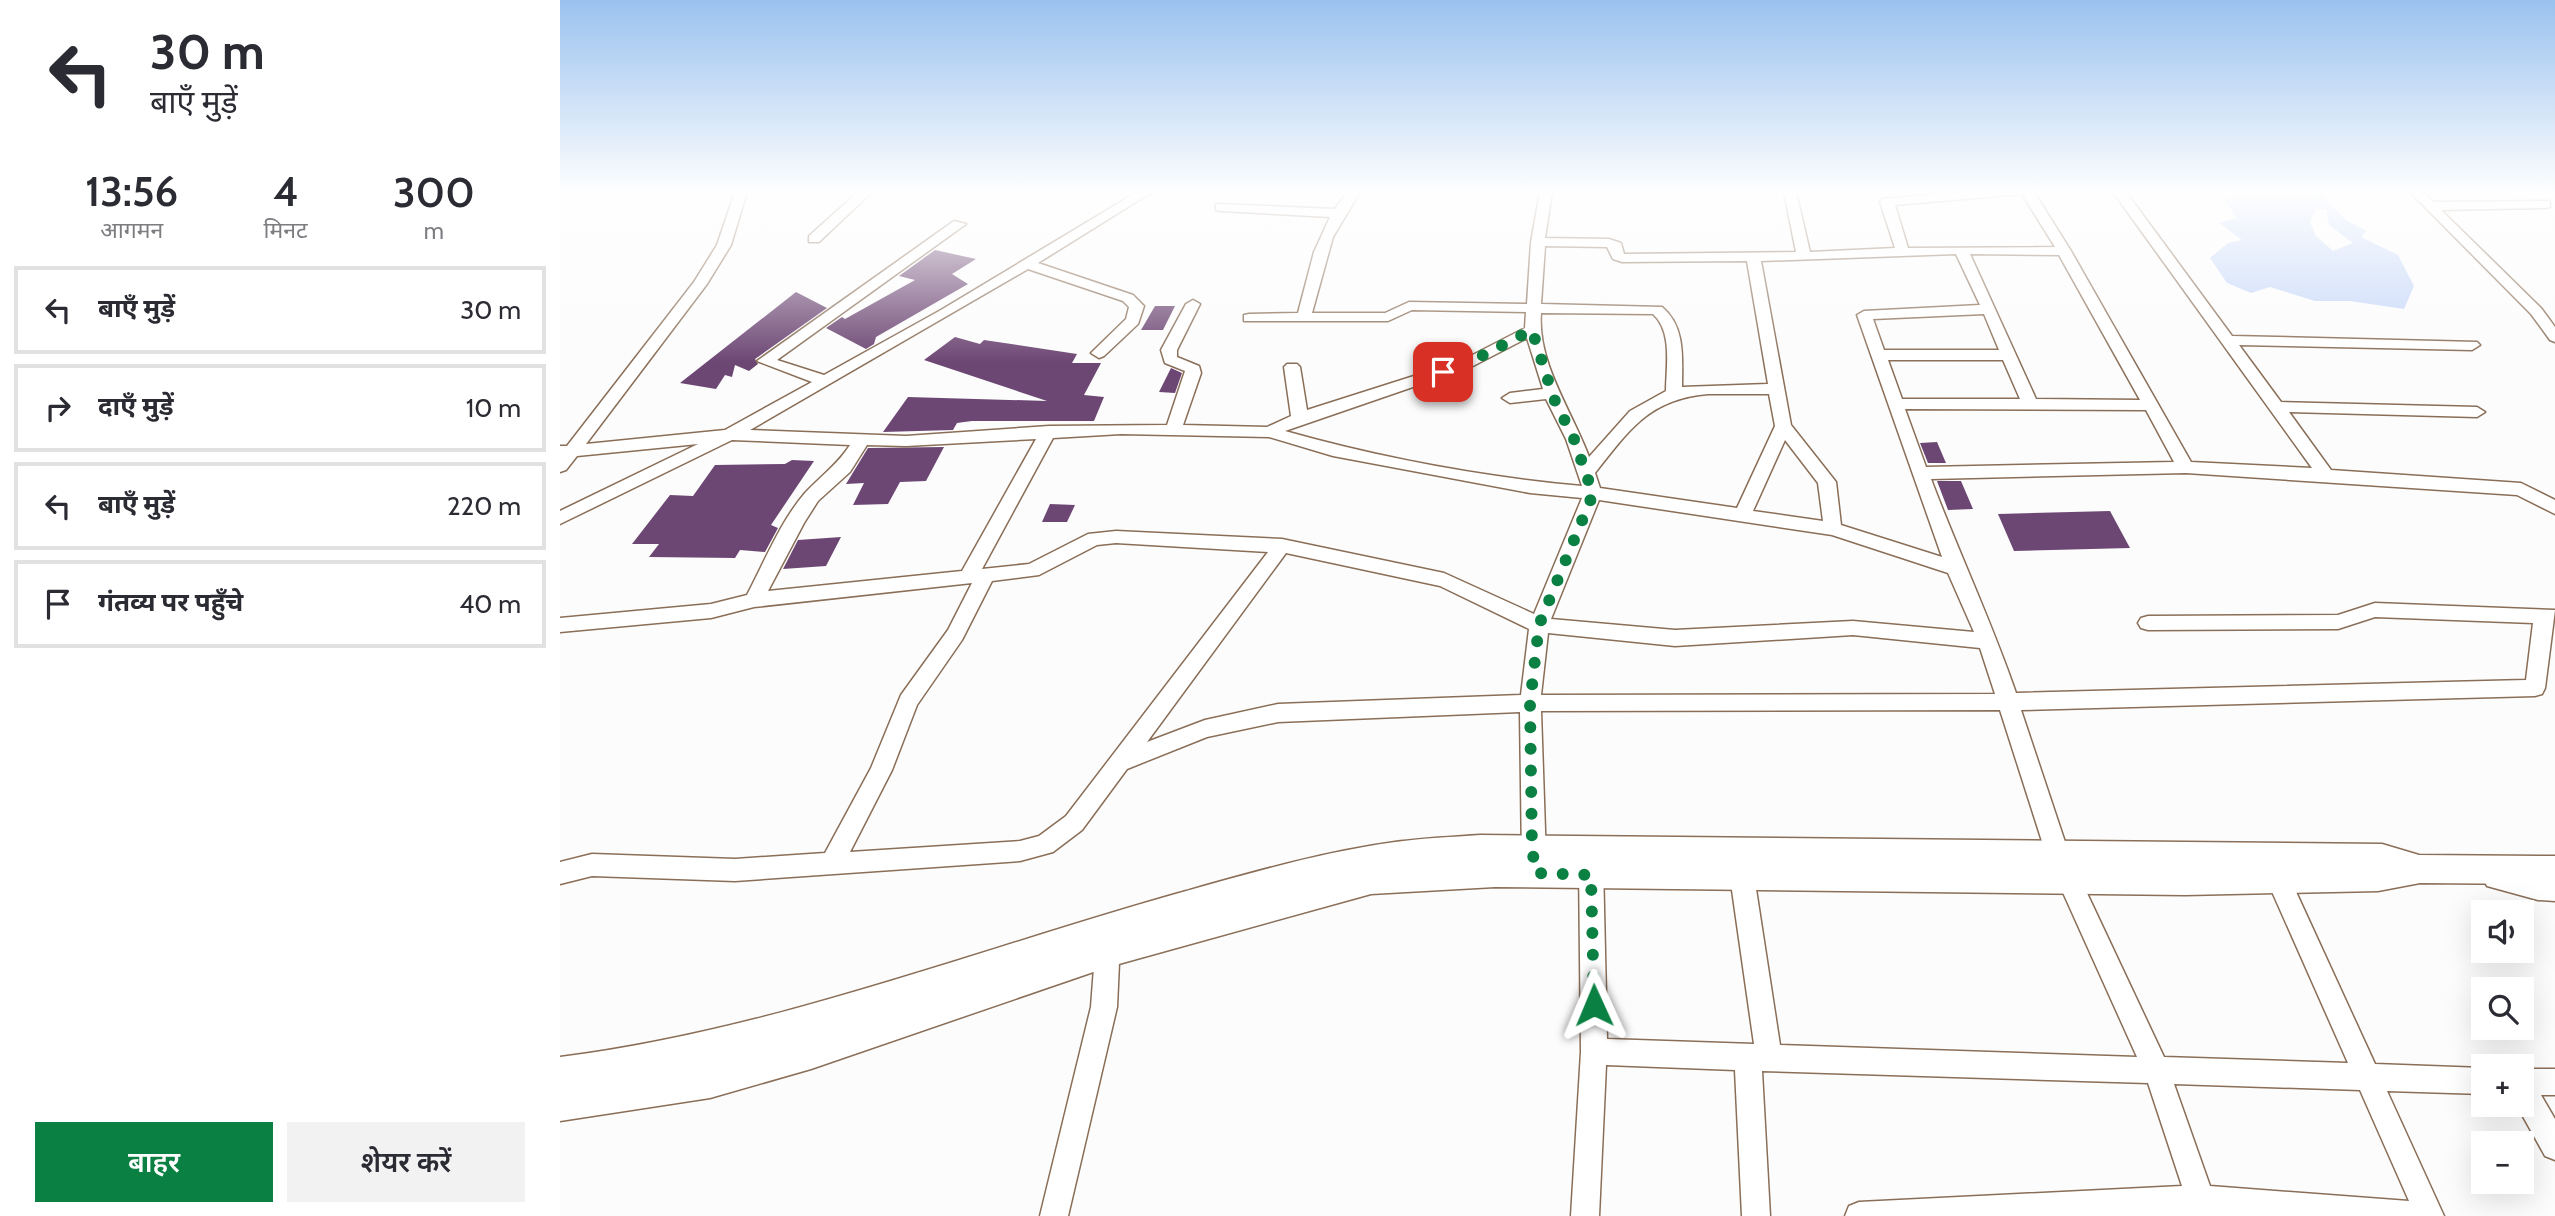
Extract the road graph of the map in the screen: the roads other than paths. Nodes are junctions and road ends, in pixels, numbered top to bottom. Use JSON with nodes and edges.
{"nodes":[{"id":1,"x":722,"y":249,"type":"edge"},
{"id":2,"x":924,"y":249,"type":"edge"},
{"id":3,"x":1052,"y":249,"type":"edge"},
{"id":4,"x":1321,"y":249,"type":"edge"},
{"id":5,"x":1537,"y":249,"type":"edge"},
{"id":6,"x":1616,"y":249,"type":"edge"},
{"id":7,"x":1802,"y":249,"type":"edge"},
{"id":8,"x":1901,"y":249,"type":"edge"},
{"id":9,"x":2161,"y":249,"type":"edge"},
{"id":10,"x":2474,"y":249,"type":"edge"},
{"id":11,"x":1961,"y":250,"type":"junction"},
{"id":12,"x":2064,"y":251,"type":"joint"},
{"id":13,"x":1903,"y":253,"type":"junction"},
{"id":14,"x":1804,"y":256,"type":"junction"},
{"id":15,"x":1753,"y":257,"type":"junction"},
{"id":16,"x":1027,"y":264,"type":"junction"},
{"id":17,"x":1193,"y":304,"type":"dead end"},
{"id":18,"x":2555,"y":307,"type":"edge"},
{"id":19,"x":1533,"y":309,"type":"junction"},
{"id":20,"x":1989,"y":309,"type":"junction"},
{"id":21,"x":2536,"y":311,"type":"junction"},
{"id":22,"x":1304,"y":317,"type":"junction"},
{"id":23,"x":1249,"y":318,"type":"dead end"},
{"id":24,"x":1532,"y":330,"type":"junction"},
{"id":25,"x":2555,"y":337,"type":"edge"},
{"id":26,"x":2229,"y":340,"type":"junction"},
{"id":27,"x":2472,"y":345,"type":"dead end"},
{"id":28,"x":1099,"y":353,"type":"dead end"},
{"id":29,"x":1879,"y":355,"type":"junction"},
{"id":30,"x":2008,"y":355,"type":"junction"},
{"id":31,"x":1292,"y":367,"type":"dead end"},
{"id":32,"x":826,"y":381,"type":"junction"},
{"id":33,"x":1776,"y":389,"type":"junction"},
{"id":34,"x":1552,"y":393,"type":"junction"},
{"id":35,"x":1674,"y":393,"type":"junction"},
{"id":36,"x":1510,"y":398,"type":"dead end"},
{"id":37,"x":1897,"y":404,"type":"junction"},
{"id":38,"x":2030,"y":405,"type":"junction"},
{"id":39,"x":2151,"y":405,"type":"junction"},
{"id":40,"x":2277,"y":407,"type":"junction"},
{"id":41,"x":2477,"y":412,"type":"dead end"},
{"id":42,"x":1300,"y":418,"type":"junction"},
{"id":43,"x":1783,"y":425,"type":"junction"},
{"id":44,"x":1173,"y":430,"type":"junction"},
{"id":45,"x":1049,"y":431,"type":"junction"},
{"id":46,"x":1269,"y":432,"type":"junction"},
{"id":47,"x":729,"y":435,"type":"junction"},
{"id":48,"x":861,"y":441,"type":"junction"},
{"id":49,"x":566,"y":452,"type":"edge"},
{"id":50,"x":560,"y":466,"type":"edge"},
{"id":51,"x":2186,"y":467,"type":"junction"},
{"id":52,"x":1586,"y":472,"type":"junction"},
{"id":53,"x":1920,"y":473,"type":"junction"},
{"id":54,"x":2326,"y":475,"type":"junction"},
{"id":55,"x":1593,"y":494,"type":"junction"},
{"id":56,"x":2555,"y":508,"type":"edge"},
{"id":57,"x":1742,"y":514,"type":"junction"},
{"id":58,"x":560,"y":518,"type":"edge"},
{"id":59,"x":1833,"y":529,"type":"junction"},
{"id":60,"x":1282,"y":546,"type":"junction"},
{"id":61,"x":1955,"y":568,"type":"junction"},
{"id":62,"x":976,"y":577,"type":"junction"},
{"id":63,"x":754,"y":600,"type":"junction"},
{"id":64,"x":2550,"y":616,"type":"edge"},
{"id":65,"x":2148,"y":623,"type":"dead end"},
{"id":66,"x":560,"y":625,"type":"edge"},
{"id":67,"x":1539,"y":625,"type":"junction"},
{"id":68,"x":1988,"y":641,"type":"junction"},
{"id":69,"x":2007,"y":702,"type":"junction"},
{"id":70,"x":1530,"y":703,"type":"junction"},
{"id":71,"x":1120,"y":762,"type":"junction"},
{"id":72,"x":1534,"y":861,"type":"junction"},
{"id":73,"x":1591,"y":862,"type":"junction"},
{"id":74,"x":832,"y":863,"type":"junction"},
{"id":75,"x":2064,"y":868,"type":"junction"},
{"id":76,"x":2420,"y":869,"type":"junction"},
{"id":77,"x":2465,"y":870,"type":"junction"},
{"id":78,"x":2555,"y":870,"type":"edge"},
{"id":79,"x":560,"y":873,"type":"edge"},
{"id":80,"x":1742,"y":876,"type":"junction"},
{"id":81,"x":2278,"y":878,"type":"junction"},
{"id":82,"x":2555,"y":890,"type":"edge"},
{"id":83,"x":1108,"y":940,"type":"junction"},
{"id":84,"x":1594,"y":1052,"type":"junction"},
{"id":85,"x":1758,"y":1058,"type":"junction"},
{"id":86,"x":2157,"y":1072,"type":"junction"},
{"id":87,"x":560,"y":1075,"type":"edge"},
{"id":88,"x":2371,"y":1080,"type":"junction"},
{"id":89,"x":2471,"y":1081,"type":"edge"},
{"id":90,"x":2534,"y":1082,"type":"edge"},
{"id":91,"x":2555,"y":1082,"type":"edge"},
{"id":92,"x":560,"y":1103,"type":"edge"},
{"id":93,"x":2534,"y":1108,"type":"edge"},
{"id":94,"x":2555,"y":1146,"type":"edge"},
{"id":95,"x":2203,"y":1208,"type":"edge"},
{"id":96,"x":1054,"y":1216,"type":"edge"},
{"id":97,"x":1585,"y":1216,"type":"edge"},
{"id":98,"x":1756,"y":1216,"type":"edge"},
{"id":99,"x":1859,"y":1216,"type":"edge"},
{"id":100,"x":2415,"y":1216,"type":"edge"},
{"id":101,"x":2430,"y":1216,"type":"edge"}],
"edges":[{"from":1,"to":49,"type":"street"},
{"from":2,"to":32,"type":"street"},
{"from":3,"to":16,"type":"street"},
{"from":4,"to":22,"type":"street"},
{"from":5,"to":19,"type":"street"},
{"from":6,"to":15,"type":"street"},
{"from":7,"to":14,"type":"street"},
{"from":8,"to":13,"type":"street"},
{"from":9,"to":26,"type":"street"},
{"from":10,"to":21,"type":"street"},
{"from":11,"to":12,"type":"street"},
{"from":11,"to":13,"type":"street"},
{"from":11,"to":20,"type":"street"},
{"from":12,"to":39,"type":"street"},
{"from":13,"to":14,"type":"street"},
{"from":14,"to":15,"type":"street"},
{"from":15,"to":33,"type":"street"},
{"from":16,"to":28,"type":"street"},
{"from":16,"to":32,"type":"street"},
{"from":17,"to":44,"type":"street"},
{"from":18,"to":21,"type":"street"},
{"from":19,"to":22,"type":"street"},
{"from":19,"to":24,"type":"street"},
{"from":19,"to":35,"type":"street"},
{"from":20,"to":29,"type":"street"},
{"from":20,"to":30,"type":"street"},
{"from":21,"to":25,"type":"street"},
{"from":22,"to":23,"type":"street"},
{"from":24,"to":34,"type":"street"},
{"from":24,"to":42,"type":"street"},
{"from":26,"to":27,"type":"street"},
{"from":26,"to":40,"type":"street"},
{"from":29,"to":30,"type":"street"},
{"from":29,"to":37,"type":"street"},
{"from":30,"to":38,"type":"street"},
{"from":31,"to":42,"type":"street"},
{"from":32,"to":47,"type":"street"},
{"from":33,"to":35,"type":"street"},
{"from":33,"to":43,"type":"street"},
{"from":34,"to":36,"type":"street"},
{"from":34,"to":52,"type":"street"},
{"from":35,"to":52,"type":"street"},
{"from":37,"to":38,"type":"street"},
{"from":37,"to":53,"type":"street"},
{"from":38,"to":39,"type":"street"},
{"from":39,"to":51,"type":"street"},
{"from":40,"to":41,"type":"street"},
{"from":40,"to":54,"type":"street"},
{"from":42,"to":46,"type":"street"},
{"from":43,"to":57,"type":"street"},
{"from":43,"to":59,"type":"street"},
{"from":44,"to":45,"type":"street"},
{"from":44,"to":46,"type":"street"},
{"from":45,"to":48,"type":"street"},
{"from":45,"to":62,"type":"street"},
{"from":46,"to":55,"type":"street"},
{"from":47,"to":48,"type":"street"},
{"from":47,"to":49,"type":"street"},
{"from":47,"to":58,"type":"street"},
{"from":48,"to":63,"type":"street"},
{"from":49,"to":50,"type":"street"},
{"from":51,"to":53,"type":"street"},
{"from":51,"to":54,"type":"street"},
{"from":52,"to":55,"type":"street"},
{"from":53,"to":61,"type":"street"},
{"from":54,"to":56,"type":"street"},
{"from":55,"to":57,"type":"street"},
{"from":55,"to":67,"type":"street"},
{"from":57,"to":59,"type":"street"},
{"from":59,"to":61,"type":"street"},
{"from":60,"to":62,"type":"street"},
{"from":60,"to":67,"type":"street"},
{"from":60,"to":71,"type":"street"},
{"from":61,"to":68,"type":"street"},
{"from":62,"to":63,"type":"street"},
{"from":62,"to":74,"type":"street"},
{"from":63,"to":66,"type":"street"},
{"from":64,"to":65,"type":"street"},
{"from":64,"to":69,"type":"street"},
{"from":67,"to":68,"type":"street"},
{"from":67,"to":70,"type":"street"},
{"from":68,"to":69,"type":"street"},
{"from":69,"to":70,"type":"street"},
{"from":69,"to":75,"type":"street"},
{"from":70,"to":71,"type":"street"},
{"from":70,"to":72,"type":"street"},
{"from":71,"to":74,"type":"street"},
{"from":72,"to":73,"type":"street"},
{"from":72,"to":83,"type":"street"},
{"from":73,"to":75,"type":"street"},
{"from":73,"to":80,"type":"street"},
{"from":73,"to":84,"type":"street"},
{"from":74,"to":79,"type":"street"},
{"from":75,"to":76,"type":"street"},
{"from":75,"to":80,"type":"street"},
{"from":75,"to":81,"type":"street"},
{"from":75,"to":86,"type":"street"},
{"from":76,"to":77,"type":"street"},
{"from":76,"to":81,"type":"street"},
{"from":77,"to":78,"type":"street"},
{"from":77,"to":82,"type":"street"},
{"from":80,"to":85,"type":"street"},
{"from":81,"to":88,"type":"street"},
{"from":83,"to":87,"type":"street"},
{"from":83,"to":92,"type":"street"},
{"from":83,"to":96,"type":"street"},
{"from":84,"to":85,"type":"street"},
{"from":84,"to":97,"type":"street"},
{"from":85,"to":86,"type":"street"},
{"from":85,"to":98,"type":"street"},
{"from":86,"to":88,"type":"street"},
{"from":86,"to":95,"type":"street"},
{"from":88,"to":89,"type":"street"},
{"from":88,"to":101,"type":"street"},
{"from":90,"to":91,"type":"street"},
{"from":93,"to":94,"type":"street"},
{"from":95,"to":99,"type":"street"},
{"from":95,"to":100,"type":"street"}]}
